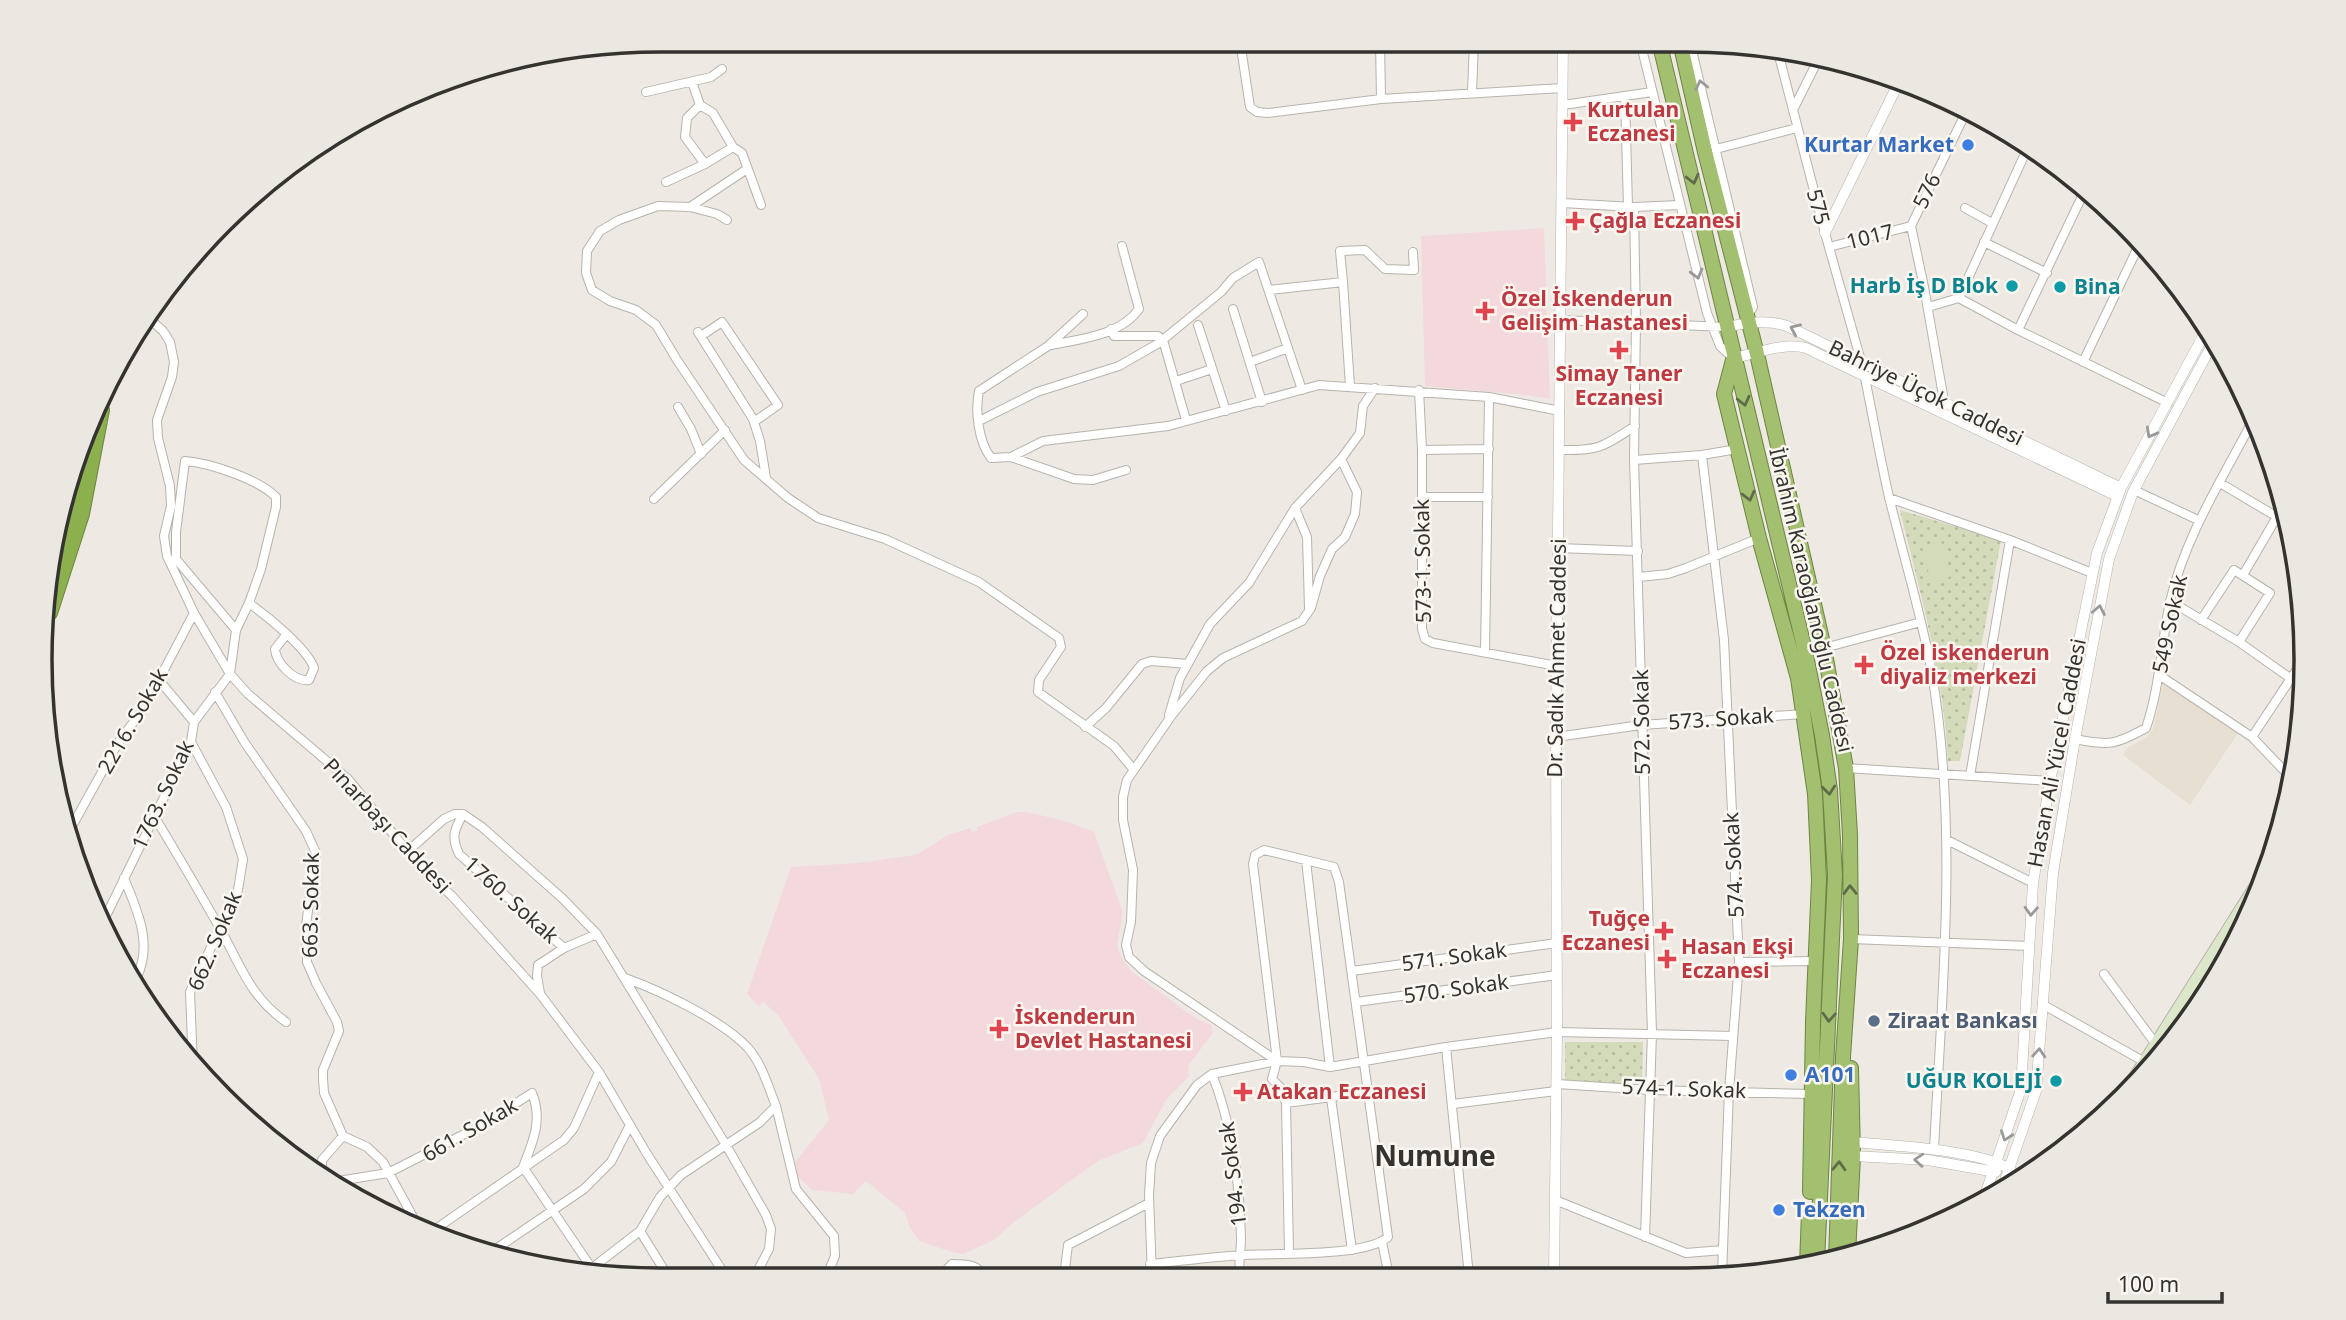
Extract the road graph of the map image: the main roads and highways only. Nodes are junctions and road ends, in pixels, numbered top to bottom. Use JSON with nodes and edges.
{"nodes":[{"id":1,"x":1662,"y":52,"type":"edge"},
{"id":2,"x":1682,"y":52,"type":"edge"},
{"id":3,"x":1734,"y":358,"type":"junction"},
{"id":4,"x":98,"y":430,"type":"edge"},
{"id":5,"x":72,"y":507,"type":"edge"},
{"id":6,"x":65,"y":539,"type":"edge"},
{"id":7,"x":57,"y":592,"type":"edge"},
{"id":8,"x":2224,"y":942,"type":"edge"},
{"id":9,"x":1849,"y":987,"type":"junction"},
{"id":10,"x":2153,"y":1049,"type":"edge"},
{"id":11,"x":1848,"y":1245,"type":"edge"},
{"id":12,"x":1836,"y":1249,"type":"edge"},
{"id":13,"x":1817,"y":1253,"type":"edge"},
{"id":14,"x":1807,"y":1255,"type":"edge"}],
"edges":[{"from":1,"to":3,"type":"highway","name":"İbrahim Karaoğlanoğlu Caddesi","one_way":true},
{"from":9,"to":2,"type":"highway","name":"İbrahim Karaoğlanoğlu Caddesi","one_way":true},
{"from":3,"to":13,"type":"highway","name":"İbrahim Karaoğlanoğlu Caddesi","one_way":true},
{"from":3,"to":14,"type":"highway","one_way":true},
{"from":4,"to":7,"type":"highway"},
{"from":5,"to":6,"type":"highway"},
{"from":8,"to":10,"type":"main road"},
{"from":9,"to":11,"type":"highway"},
{"from":12,"to":9,"type":"highway","name":"İbrahim Karaoğlanoğlu Caddesi","one_way":true}]}
